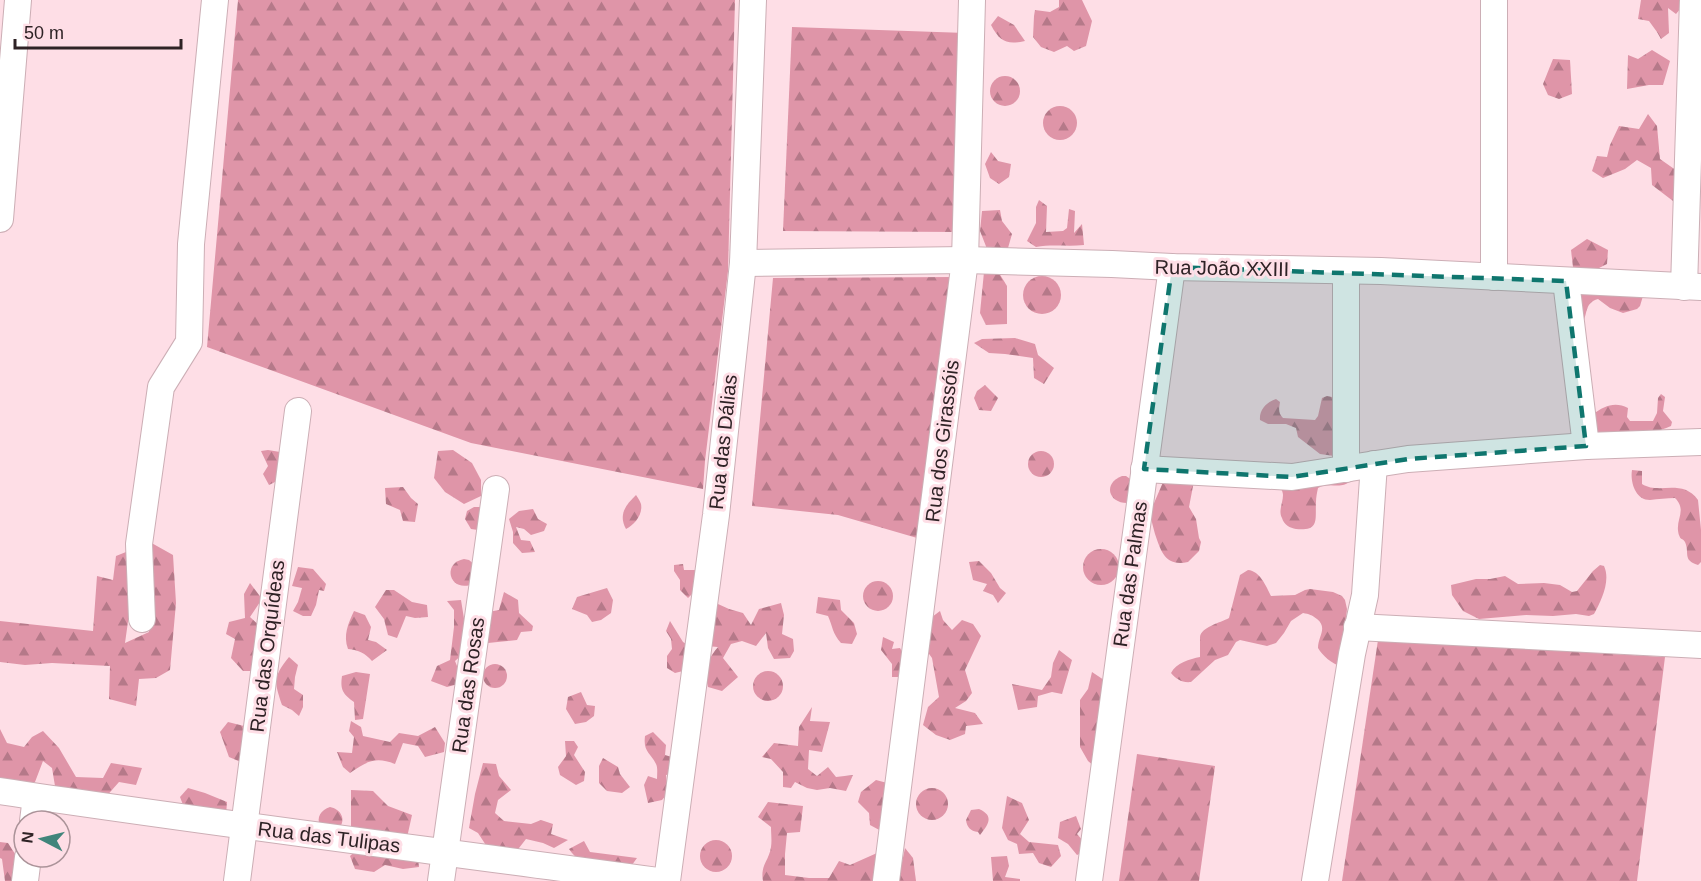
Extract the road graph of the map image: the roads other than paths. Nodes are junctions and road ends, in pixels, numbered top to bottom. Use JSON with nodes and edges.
{"nodes":[{"id":1,"x":18,"y":0,"type":"edge"},
{"id":2,"x":215,"y":0,"type":"edge"},
{"id":3,"x":753,"y":0,"type":"edge"},
{"id":4,"x":972,"y":0,"type":"edge"},
{"id":5,"x":1494,"y":0,"type":"edge"},
{"id":6,"x":1693,"y":0,"type":"edge"},
{"id":7,"x":0,"y":219,"type":"edge"},
{"id":8,"x":965,"y":260,"type":"junction"},
{"id":9,"x":743,"y":263,"type":"junction"},
{"id":10,"x":1172,"y":267,"type":"junction"},
{"id":11,"x":1346,"y":271,"type":"junction"},
{"id":12,"x":1494,"y":277,"type":"junction"},
{"id":13,"x":1566,"y":281,"type":"junction"},
{"id":14,"x":1693,"y":287,"type":"edge"},
{"id":15,"x":298,"y":411,"type":"dead end"},
{"id":16,"x":1701,"y":442,"type":"edge"},
{"id":17,"x":1586,"y":446,"type":"junction"},
{"id":18,"x":1374,"y":464,"type":"junction"},
{"id":19,"x":1144,"y":469,"type":"junction"},
{"id":20,"x":1346,"y":469,"type":"junction"},
{"id":21,"x":495,"y":489,"type":"dead end"},
{"id":22,"x":142,"y":619,"type":"dead end"},
{"id":23,"x":1357,"y":627,"type":"junction"},
{"id":24,"x":1701,"y":645,"type":"edge"},
{"id":25,"x":0,"y":791,"type":"edge"},
{"id":26,"x":34,"y":809,"type":"edge"},
{"id":27,"x":72,"y":812,"type":"edge"},
{"id":28,"x":244,"y":827,"type":"junction"},
{"id":29,"x":445,"y":852,"type":"junction"},
{"id":30,"x":237,"y":881,"type":"edge"},
{"id":31,"x":441,"y":881,"type":"edge"},
{"id":32,"x":658,"y":881,"type":"edge"},
{"id":33,"x":667,"y":881,"type":"edge"},
{"id":34,"x":886,"y":881,"type":"edge"},
{"id":35,"x":1089,"y":881,"type":"edge"},
{"id":36,"x":1315,"y":881,"type":"edge"}],
"edges":[{"from":1,"to":7,"type":"street"},
{"from":2,"to":22,"type":"street"},
{"from":3,"to":9,"type":"street","name":"Rua das Dálias"},
{"from":4,"to":8,"type":"street","name":"Rua dos Girassóis"},
{"from":5,"to":12,"type":"street"},
{"from":6,"to":14,"type":"street"},
{"from":8,"to":9,"type":"street","name":"Rua João XXIII"},
{"from":8,"to":10,"type":"street","name":"Rua João XXIII"},
{"from":8,"to":34,"type":"street","name":"Rua dos Girassóis"},
{"from":9,"to":33,"type":"street","name":"Rua das Dálias"},
{"from":10,"to":11,"type":"street","name":"Rua João XXIII"},
{"from":10,"to":19,"type":"street","name":"Rua das Palmas"},
{"from":11,"to":12,"type":"street","name":"Rua João XXIII"},
{"from":11,"to":20,"type":"street"},
{"from":12,"to":13,"type":"street","name":"Rua João XXIII"},
{"from":13,"to":14,"type":"street","name":"Rua João XXIII"},
{"from":13,"to":17,"type":"street"},
{"from":15,"to":28,"type":"street","name":"Rua das Orquídeas"},
{"from":16,"to":17,"type":"street"},
{"from":17,"to":18,"type":"street"},
{"from":18,"to":20,"type":"street"},
{"from":18,"to":23,"type":"street"},
{"from":19,"to":20,"type":"street"},
{"from":19,"to":35,"type":"street","name":"Rua das Palmas"},
{"from":21,"to":29,"type":"street","name":"Rua das Rosas"},
{"from":23,"to":24,"type":"street"},
{"from":23,"to":36,"type":"street"},
{"from":25,"to":26,"type":"street","name":"Rua das Tulipas"},
{"from":27,"to":28,"type":"street","name":"Rua das Tulipas"},
{"from":28,"to":29,"type":"street","name":"Rua das Tulipas"},
{"from":28,"to":30,"type":"street","name":"Rua das Orquídeas"},
{"from":29,"to":31,"type":"street","name":"Rua das Rosas"},
{"from":29,"to":32,"type":"street","name":"Rua das Tulipas"}]}
